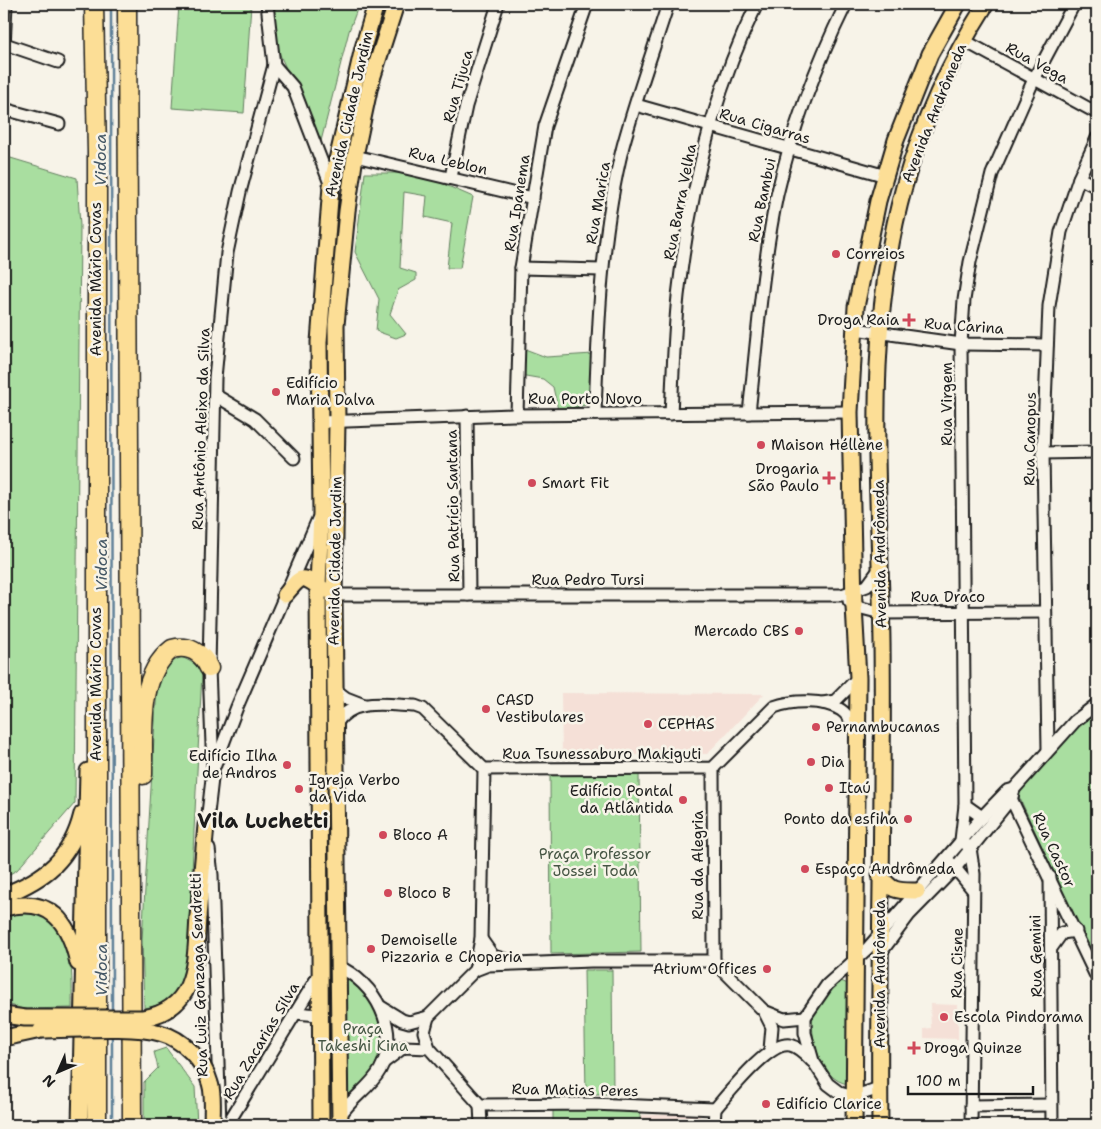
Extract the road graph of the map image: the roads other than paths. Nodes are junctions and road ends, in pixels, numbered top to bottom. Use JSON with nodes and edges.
{"nodes":[{"id":1,"x":6,"y":4,"type":"edge"},
{"id":2,"x":94,"y":4,"type":"edge"},
{"id":3,"x":127,"y":4,"type":"edge"},
{"id":4,"x":266,"y":4,"type":"edge"},
{"id":5,"x":376,"y":4,"type":"edge"},
{"id":6,"x":396,"y":4,"type":"edge"},
{"id":7,"x":498,"y":4,"type":"edge"},
{"id":8,"x":587,"y":4,"type":"edge"},
{"id":9,"x":668,"y":4,"type":"edge"},
{"id":10,"x":757,"y":4,"type":"edge"},
{"id":11,"x":846,"y":4,"type":"edge"},
{"id":12,"x":958,"y":4,"type":"edge"},
{"id":13,"x":986,"y":4,"type":"edge"},
{"id":14,"x":1074,"y":4,"type":"edge"},
{"id":15,"x":963,"y":40,"type":"junction"},
{"id":16,"x":4,"y":46,"type":"edge"},
{"id":17,"x":58,"y":62,"type":"dead end"},
{"id":18,"x":274,"y":65,"type":"junction"},
{"id":19,"x":1034,"y":79,"type":"junction"},
{"id":20,"x":909,"y":104,"type":"junction"},
{"id":21,"x":636,"y":105,"type":"junction"},
{"id":22,"x":4,"y":109,"type":"edge"},
{"id":23,"x":1097,"y":113,"type":"edge"},
{"id":24,"x":59,"y":124,"type":"dead end"},
{"id":25,"x":926,"y":125,"type":"junction"},
{"id":26,"x":711,"y":126,"type":"junction"},
{"id":27,"x":1097,"y":138,"type":"edge"},
{"id":28,"x":788,"y":149,"type":"junction"},
{"id":29,"x":355,"y":156,"type":"junction"},
{"id":30,"x":886,"y":176,"type":"junction"},
{"id":31,"x":451,"y":177,"type":"junction"},
{"id":32,"x":1079,"y":178,"type":"junction"},
{"id":33,"x":330,"y":186,"type":"junction"},
{"id":34,"x":1097,"y":187,"type":"edge"},
{"id":35,"x":533,"y":198,"type":"junction"},
{"id":36,"x":521,"y":268,"type":"junction"},
{"id":37,"x":602,"y":270,"type":"junction"},
{"id":38,"x":855,"y":329,"type":"junction"},
{"id":39,"x":880,"y":333,"type":"junction"},
{"id":40,"x":961,"y":344,"type":"junction"},
{"id":41,"x":1047,"y":345,"type":"junction"},
{"id":42,"x":215,"y":394,"type":"junction"},
{"id":43,"x":850,"y":412,"type":"junction"},
{"id":44,"x":750,"y":413,"type":"junction"},
{"id":45,"x":595,"y":414,"type":"junction"},
{"id":46,"x":671,"y":414,"type":"junction"},
{"id":47,"x":517,"y":415,"type":"junction"},
{"id":48,"x":467,"y":416,"type":"junction"},
{"id":49,"x":320,"y":422,"type":"junction"},
{"id":50,"x":338,"y":422,"type":"junction"},
{"id":51,"x":1097,"y":452,"type":"edge"},
{"id":52,"x":1043,"y":453,"type":"junction"},
{"id":53,"x":294,"y":458,"type":"dead end"},
{"id":54,"x":321,"y":513,"type":"junction"},
{"id":55,"x":881,"y":566,"type":"junction"},
{"id":56,"x":318,"y":586,"type":"junction"},
{"id":57,"x":285,"y":595,"type":"junction"},
{"id":58,"x":334,"y":595,"type":"junction"},
{"id":59,"x":469,"y":595,"type":"junction"},
{"id":60,"x":850,"y":597,"type":"junction"},
{"id":61,"x":963,"y":612,"type":"junction"},
{"id":62,"x":1044,"y":612,"type":"junction"},
{"id":63,"x":881,"y":613,"type":"junction"},
{"id":64,"x":856,"y":636,"type":"junction"},
{"id":65,"x":882,"y":644,"type":"junction"},
{"id":66,"x":208,"y":668,"type":"junction"},
{"id":67,"x":858,"y":678,"type":"junction"},
{"id":68,"x":96,"y":689,"type":"junction"},
{"id":69,"x":334,"y":689,"type":"junction"},
{"id":70,"x":823,"y":704,"type":"junction"},
{"id":71,"x":1097,"y":704,"type":"edge"},
{"id":72,"x":364,"y":705,"type":"junction"},
{"id":73,"x":336,"y":724,"type":"junction"},
{"id":74,"x":858,"y":732,"type":"junction"},
{"id":75,"x":1048,"y":749,"type":"junction"},
{"id":76,"x":713,"y":768,"type":"junction"},
{"id":77,"x":484,"y":769,"type":"junction"},
{"id":78,"x":88,"y":770,"type":"junction"},
{"id":79,"x":213,"y":770,"type":"junction"},
{"id":80,"x":1011,"y":792,"type":"junction"},
{"id":81,"x":965,"y":805,"type":"junction"},
{"id":82,"x":982,"y":817,"type":"junction"},
{"id":83,"x":206,"y":825,"type":"junction"},
{"id":84,"x":966,"y":844,"type":"junction"},
{"id":85,"x":946,"y":859,"type":"junction"},
{"id":86,"x":956,"y":867,"type":"junction"},
{"id":87,"x":880,"y":875,"type":"junction"},
{"id":88,"x":1050,"y":877,"type":"junction"},
{"id":89,"x":132,"y":890,"type":"junction"},
{"id":90,"x":973,"y":890,"type":"junction"},
{"id":91,"x":917,"y":891,"type":"junction"},
{"id":92,"x":4,"y":895,"type":"edge"},
{"id":93,"x":4,"y":908,"type":"edge"},
{"id":94,"x":1076,"y":931,"type":"junction"},
{"id":95,"x":880,"y":934,"type":"junction"},
{"id":96,"x":480,"y":940,"type":"junction"},
{"id":97,"x":1052,"y":947,"type":"junction"},
{"id":98,"x":879,"y":955,"type":"junction"},
{"id":99,"x":856,"y":959,"type":"junction"},
{"id":100,"x":714,"y":961,"type":"junction"},
{"id":101,"x":517,"y":963,"type":"junction"},
{"id":102,"x":337,"y":966,"type":"junction"},
{"id":103,"x":474,"y":970,"type":"junction"},
{"id":104,"x":321,"y":972,"type":"junction"},
{"id":105,"x":1097,"y":978,"type":"edge"},
{"id":106,"x":83,"y":999,"type":"junction"},
{"id":107,"x":381,"y":1007,"type":"junction"},
{"id":108,"x":764,"y":1011,"type":"junction"},
{"id":109,"x":295,"y":1013,"type":"junction"},
{"id":110,"x":319,"y":1014,"type":"junction"},
{"id":111,"x":4,"y":1015,"type":"edge"},
{"id":112,"x":428,"y":1017,"type":"junction"},
{"id":113,"x":805,"y":1018,"type":"junction"},
{"id":114,"x":4,"y":1025,"type":"edge"},
{"id":115,"x":41,"y":1030,"type":"junction"},
{"id":116,"x":4,"y":1038,"type":"edge"},
{"id":117,"x":429,"y":1048,"type":"junction"},
{"id":118,"x":770,"y":1050,"type":"junction"},
{"id":119,"x":813,"y":1061,"type":"junction"},
{"id":120,"x":384,"y":1062,"type":"junction"},
{"id":121,"x":879,"y":1088,"type":"junction"},
{"id":122,"x":853,"y":1097,"type":"junction"},
{"id":123,"x":480,"y":1105,"type":"junction"},
{"id":124,"x":1051,"y":1105,"type":"junction"},
{"id":125,"x":971,"y":1106,"type":"junction"},
{"id":126,"x":715,"y":1109,"type":"junction"},
{"id":127,"x":340,"y":1121,"type":"edge"},
{"id":128,"x":80,"y":1125,"type":"edge"},
{"id":129,"x":96,"y":1125,"type":"edge"},
{"id":130,"x":132,"y":1125,"type":"edge"},
{"id":131,"x":212,"y":1125,"type":"edge"},
{"id":132,"x":220,"y":1125,"type":"edge"},
{"id":133,"x":227,"y":1125,"type":"edge"},
{"id":134,"x":321,"y":1125,"type":"edge"},
{"id":135,"x":481,"y":1125,"type":"edge"},
{"id":136,"x":714,"y":1125,"type":"edge"},
{"id":137,"x":854,"y":1125,"type":"edge"},
{"id":138,"x":880,"y":1125,"type":"edge"},
{"id":139,"x":971,"y":1125,"type":"edge"},
{"id":140,"x":1052,"y":1125,"type":"edge"}],
"edges":[{"from":1,"to":16,"type":"street"},
{"from":2,"to":68,"type":"highway","name":"Avenida Mário Covas"},
{"from":3,"to":89,"type":"highway"},
{"from":4,"to":18,"type":"street"},
{"from":5,"to":33,"type":"main road","name":"Avenida Cidade Jardim"},
{"from":6,"to":29,"type":"main road","name":"Avenida Cidade Jardim"},
{"from":7,"to":31,"type":"street","name":"Rua Tijuca"},
{"from":8,"to":35,"type":"street","name":"Rua Ipanema"},
{"from":9,"to":21,"type":"street","name":"Rua Marica"},
{"from":10,"to":26,"type":"street","name":"Rua Barra Velha"},
{"from":11,"to":28,"type":"street","name":"Rua Bambui"},
{"from":12,"to":20,"type":"main road","name":"Avenida Andrômeda"},
{"from":13,"to":15,"type":"main road","name":"Avenida Andrômeda"},
{"from":14,"to":19,"type":"street","name":"Rua Virgem"},
{"from":15,"to":19,"type":"street","name":"Rua Vega"},
{"from":15,"to":25,"type":"main road","name":"Avenida Andrômeda"},
{"from":16,"to":17,"type":"street"},
{"from":18,"to":33,"type":"street"},
{"from":18,"to":42,"type":"street","name":"Rua Antônio Aleixo da Silva"},
{"from":19,"to":23,"type":"street","name":"Rua Vega"},
{"from":19,"to":40,"type":"street","name":"Rua Virgem"},
{"from":20,"to":25,"type":"main road"},
{"from":20,"to":30,"type":"main road","name":"Avenida Andrômeda"},
{"from":21,"to":26,"type":"street","name":"Rua Cigarras"},
{"from":21,"to":37,"type":"street","name":"Rua Marica"},
{"from":22,"to":24,"type":"street"},
{"from":25,"to":39,"type":"main road","name":"Avenida Andrômeda"},
{"from":26,"to":28,"type":"street","name":"Rua Cigarras"},
{"from":26,"to":46,"type":"street","name":"Rua Barra Velha"},
{"from":27,"to":32,"type":"street","name":"Rua Canopus"},
{"from":28,"to":30,"type":"street","name":"Rua Cigarras"},
{"from":28,"to":44,"type":"street","name":"Rua Bambui"},
{"from":29,"to":31,"type":"street","name":"Rua Leblon"},
{"from":29,"to":50,"type":"main road","name":"Avenida Cidade Jardim"},
{"from":30,"to":38,"type":"main road","name":"Avenida Andrômeda"},
{"from":31,"to":35,"type":"street","name":"Rua Leblon"},
{"from":32,"to":34,"type":"street"},
{"from":32,"to":41,"type":"street","name":"Rua Canopus"},
{"from":33,"to":49,"type":"main road","name":"Avenida Cidade Jardim"},
{"from":35,"to":36,"type":"street","name":"Rua Ipanema"},
{"from":36,"to":37,"type":"street"},
{"from":36,"to":47,"type":"street","name":"Rua Ipanema"},
{"from":37,"to":45,"type":"street","name":"Rua Marica"},
{"from":38,"to":39,"type":"street","name":"Rua Carina"},
{"from":38,"to":43,"type":"main road","name":"Avenida Andrômeda"},
{"from":39,"to":40,"type":"street","name":"Rua Carina"},
{"from":39,"to":55,"type":"main road","name":"Avenida Andrômeda"},
{"from":40,"to":41,"type":"street","name":"Rua Carina"},
{"from":40,"to":61,"type":"street","name":"Rua Virgem"},
{"from":41,"to":52,"type":"street","name":"Rua Canopus"},
{"from":42,"to":53,"type":"street"},
{"from":42,"to":66,"type":"street","name":"Rua Antônio Aleixo da Silva"},
{"from":43,"to":44,"type":"street","name":"Rua Porto Novo"},
{"from":43,"to":60,"type":"main road","name":"Avenida Andrômeda"},
{"from":44,"to":46,"type":"street","name":"Rua Porto Novo"},
{"from":45,"to":46,"type":"street","name":"Rua Porto Novo"},
{"from":45,"to":47,"type":"street","name":"Rua Porto Novo"},
{"from":47,"to":48,"type":"street","name":"Rua Porto Novo"},
{"from":48,"to":50,"type":"street","name":"Rua Porto Novo"},
{"from":48,"to":59,"type":"street","name":"Rua Patrício Santana"},
{"from":49,"to":50,"type":"street","name":"Rua Porto Novo"},
{"from":49,"to":54,"type":"main road","name":"Avenida Cidade Jardim"},
{"from":50,"to":58,"type":"main road","name":"Avenida Cidade Jardim"},
{"from":51,"to":52,"type":"street"},
{"from":52,"to":62,"type":"street","name":"Rua Canopus"},
{"from":54,"to":56,"type":"main road","name":"Avenida Cidade Jardim"},
{"from":54,"to":57,"type":"street"},
{"from":55,"to":60,"type":"street"},
{"from":55,"to":63,"type":"main road","name":"Avenida Andrômeda"},
{"from":56,"to":57,"type":"main road"},
{"from":56,"to":58,"type":"main road"},
{"from":56,"to":104,"type":"main road","name":"Avenida Cidade Jardim"},
{"from":57,"to":79,"type":"street"},
{"from":58,"to":59,"type":"street","name":"Rua Pedro Tursi"},
{"from":58,"to":69,"type":"main road","name":"Avenida Cidade Jardim"},
{"from":59,"to":60,"type":"street","name":"Rua Pedro Tursi"},
{"from":60,"to":63,"type":"street","name":"Rua Draco"},
{"from":60,"to":64,"type":"main road","name":"Avenida Andrômeda"},
{"from":61,"to":62,"type":"street","name":"Rua Draco"},
{"from":61,"to":63,"type":"street","name":"Rua Draco"},
{"from":61,"to":81,"type":"street","name":"Rua Virgem"},
{"from":62,"to":75,"type":"street","name":"Rua Canopus"},
{"from":63,"to":65,"type":"main road","name":"Avenida Andrômeda"},
{"from":64,"to":65,"type":"main road"},
{"from":64,"to":67,"type":"main road","name":"Avenida Andrômeda"},
{"from":65,"to":87,"type":"main road","name":"Avenida Andrômeda"},
{"from":66,"to":79,"type":"street","name":"Rua Antônio Aleixo da Silva"},
{"from":66,"to":89,"type":"highway"},
{"from":67,"to":70,"type":"street"},
{"from":67,"to":74,"type":"main road","name":"Avenida Andrômeda"},
{"from":68,"to":78,"type":"highway"},
{"from":68,"to":129,"type":"highway","name":"Avenida Mário Covas"},
{"from":69,"to":72,"type":"street"},
{"from":69,"to":73,"type":"main road","name":"Avenida Cidade Jardim"},
{"from":70,"to":74,"type":"street","name":"Rua Tsunessaburo Makiguti"},
{"from":70,"to":76,"type":"street","name":"Rua Tsunessaburo Makiguti"},
{"from":71,"to":75,"type":"street"},
{"from":72,"to":73,"type":"street"},
{"from":72,"to":77,"type":"street","name":"Rua Tsunessaburo Makiguti"},
{"from":73,"to":102,"type":"main road","name":"Avenida Cidade Jardim"},
{"from":74,"to":99,"type":"main road","name":"Avenida Andrômeda"},
{"from":75,"to":80,"type":"street"},
{"from":76,"to":77,"type":"street","name":"Rua Tsunessaburo Makiguti"},
{"from":76,"to":100,"type":"street","name":"Rua da Alegria"},
{"from":77,"to":96,"type":"street"},
{"from":78,"to":92,"type":"main road"},
{"from":78,"to":106,"type":"main road"},
{"from":79,"to":83,"type":"street","name":"Rua Luiz Gonzaga Sendretti"},
{"from":80,"to":82,"type":"street"},
{"from":80,"to":84,"type":"street"},
{"from":80,"to":88,"type":"street","name":"Rua Castor"},
{"from":81,"to":82,"type":"street"},
{"from":81,"to":84,"type":"street","name":"Rua Virgem"},
{"from":82,"to":84,"type":"street"},
{"from":83,"to":111,"type":"main road","bridge":true},
{"from":83,"to":132,"type":"street","name":"Rua Luiz Gonzaga Sendretti"},
{"from":84,"to":85,"type":"street"},
{"from":84,"to":86,"type":"street"},
{"from":84,"to":90,"type":"street","name":"Rua Cisne"},
{"from":85,"to":86,"type":"street"},
{"from":85,"to":91,"type":"street"},
{"from":86,"to":90,"type":"street"},
{"from":86,"to":98,"type":"street"},
{"from":87,"to":91,"type":"main road"},
{"from":87,"to":95,"type":"main road","name":"Avenida Andrômeda"},
{"from":88,"to":94,"type":"street","name":"Rua Castor"},
{"from":88,"to":97,"type":"street","name":"Rua Gemini"},
{"from":89,"to":130,"type":"highway"},
{"from":90,"to":125,"type":"street","name":"Rua Cisne"},
{"from":91,"to":95,"type":"street"},
{"from":93,"to":106,"type":"main road"},
{"from":94,"to":97,"type":"street"},
{"from":94,"to":105,"type":"street","name":"Rua Castor"},
{"from":95,"to":98,"type":"main road","name":"Avenida Andrômeda"},
{"from":95,"to":99,"type":"street"},
{"from":96,"to":101,"type":"street"},
{"from":96,"to":103,"type":"street"},
{"from":97,"to":124,"type":"street","name":"Rua Gemini"},
{"from":98,"to":121,"type":"main road","name":"Avenida Andrômeda"},
{"from":99,"to":113,"type":"street"},
{"from":99,"to":122,"type":"main road","name":"Avenida Andrômeda"},
{"from":100,"to":101,"type":"street"},
{"from":100,"to":108,"type":"street"},
{"from":101,"to":103,"type":"street"},
{"from":102,"to":107,"type":"street"},
{"from":102,"to":127,"type":"main road","name":"Avenida Cidade Jardim"},
{"from":103,"to":112,"type":"street"},
{"from":104,"to":109,"type":"street","name":"Rua Zacarias Silva"},
{"from":104,"to":110,"type":"main road","name":"Avenida Cidade Jardim"},
{"from":106,"to":128,"type":"main road"},
{"from":107,"to":112,"type":"street"},
{"from":107,"to":120,"type":"street"},
{"from":108,"to":113,"type":"street"},
{"from":108,"to":118,"type":"street"},
{"from":109,"to":110,"type":"street"},
{"from":109,"to":133,"type":"street","name":"Rua Zacarias Silva"},
{"from":110,"to":134,"type":"main road","name":"Avenida Cidade Jardim"},
{"from":112,"to":117,"type":"street"},
{"from":113,"to":119,"type":"street"},
{"from":114,"to":115,"type":"main road"},
{"from":115,"to":116,"type":"main road"},
{"from":115,"to":131,"type":"main road","bridge":true},
{"from":117,"to":120,"type":"street"},
{"from":117,"to":123,"type":"street"},
{"from":118,"to":119,"type":"street"},
{"from":118,"to":126,"type":"street"},
{"from":119,"to":122,"type":"street"},
{"from":120,"to":127,"type":"street"},
{"from":121,"to":122,"type":"street"},
{"from":121,"to":138,"type":"main road","name":"Avenida Andrômeda"},
{"from":122,"to":137,"type":"main road","name":"Avenida Andrômeda"},
{"from":123,"to":126,"type":"street","name":"Rua Matias Peres"},
{"from":123,"to":135,"type":"street"},
{"from":124,"to":125,"type":"street"},
{"from":124,"to":140,"type":"street","name":"Rua Gemini"},
{"from":125,"to":139,"type":"street","name":"Rua Cisne"},
{"from":126,"to":136,"type":"street"}]}
